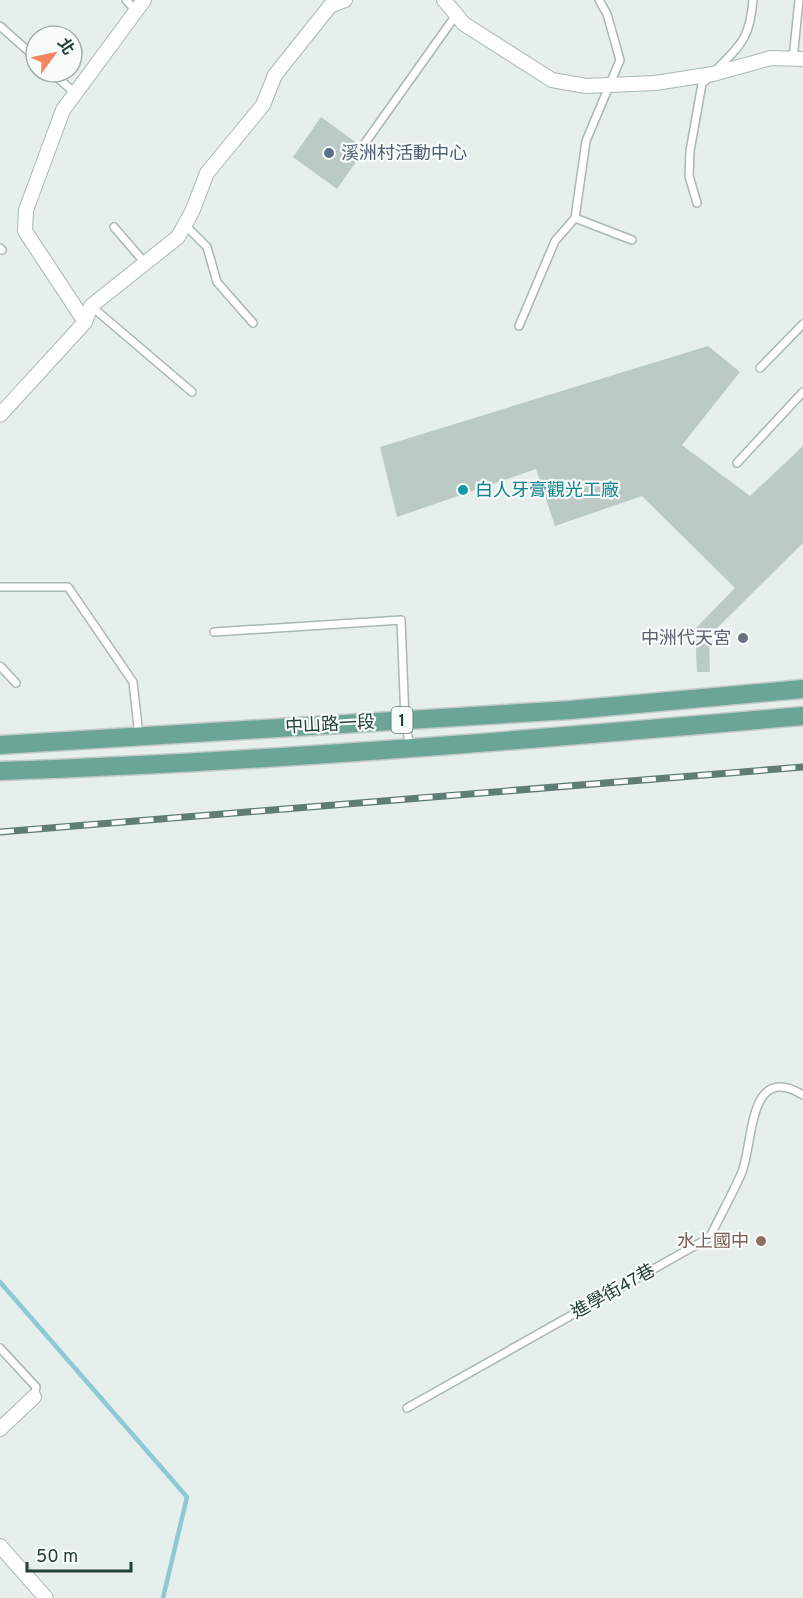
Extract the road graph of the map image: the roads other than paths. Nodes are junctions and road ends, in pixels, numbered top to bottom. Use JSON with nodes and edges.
{"nodes":[{"id":1,"x":126,"y":0,"type":"edge"},
{"id":2,"x":345,"y":0,"type":"edge"},
{"id":3,"x":444,"y":0,"type":"edge"},
{"id":4,"x":599,"y":0,"type":"edge"},
{"id":5,"x":753,"y":0,"type":"edge"},
{"id":6,"x":799,"y":0,"type":"edge"},
{"id":7,"x":140,"y":5,"type":"edge"},
{"id":8,"x":456,"y":15,"type":"junction"},
{"id":9,"x":0,"y":27,"type":"edge"},
{"id":10,"x":24,"y":48,"type":"edge"},
{"id":11,"x":798,"y":59,"type":"edge"},
{"id":12,"x":713,"y":74,"type":"junction"},
{"id":13,"x":65,"y":84,"type":"edge"},
{"id":14,"x":611,"y":85,"type":"junction"},
{"id":15,"x":75,"y":93,"type":"junction"},
{"id":16,"x":365,"y":143,"type":"dead end"},
{"id":17,"x":697,"y":203,"type":"dead end"},
{"id":18,"x":575,"y":218,"type":"junction"},
{"id":19,"x":185,"y":225,"type":"junction"},
{"id":20,"x":114,"y":227,"type":"dead end"},
{"id":21,"x":633,"y":240,"type":"dead end"},
{"id":22,"x":145,"y":263,"type":"junction"},
{"id":23,"x":91,"y":306,"type":"junction"},
{"id":24,"x":85,"y":322,"type":"junction"},
{"id":25,"x":254,"y":323,"type":"dead end"},
{"id":26,"x":803,"y":324,"type":"edge"},
{"id":27,"x":519,"y":326,"type":"dead end"},
{"id":28,"x":760,"y":368,"type":"dead end"},
{"id":29,"x":192,"y":392,"type":"dead end"},
{"id":30,"x":803,"y":392,"type":"edge"},
{"id":31,"x":0,"y":415,"type":"edge"},
{"id":32,"x":736,"y":463,"type":"dead end"},
{"id":33,"x":0,"y":587,"type":"edge"},
{"id":34,"x":214,"y":632,"type":"dead end"},
{"id":35,"x":0,"y":666,"type":"edge"},
{"id":36,"x":16,"y":683,"type":"dead end"},
{"id":37,"x":803,"y":689,"type":"edge"},
{"id":38,"x":803,"y":716,"type":"edge"},
{"id":39,"x":405,"y":720,"type":"junction"},
{"id":40,"x":139,"y":738,"type":"junction"},
{"id":41,"x":0,"y":746,"type":"edge"},
{"id":42,"x":410,"y":748,"type":"junction"},
{"id":43,"x":0,"y":771,"type":"edge"},
{"id":44,"x":803,"y":1095,"type":"edge"},
{"id":45,"x":0,"y":1348,"type":"edge"},
{"id":46,"x":34,"y":1397,"type":"joint"},
{"id":47,"x":407,"y":1408,"type":"dead end"},
{"id":48,"x":0,"y":1429,"type":"edge"},
{"id":49,"x":0,"y":1546,"type":"edge"},
{"id":50,"x":46,"y":1598,"type":"edge"}],
"edges":[{"from":1,"to":7,"type":"lane"},
{"from":2,"to":19,"type":"street"},
{"from":3,"to":8,"type":"street"},
{"from":4,"to":14,"type":"lane"},
{"from":5,"to":12,"type":"lane"},
{"from":6,"to":11,"type":"lane"},
{"from":7,"to":15,"type":"street"},
{"from":8,"to":14,"type":"street"},
{"from":8,"to":16,"type":"lane"},
{"from":9,"to":10,"type":"lane"},
{"from":11,"to":12,"type":"street"},
{"from":12,"to":14,"type":"street"},
{"from":12,"to":17,"type":"lane"},
{"from":13,"to":15,"type":"lane"},
{"from":14,"to":18,"type":"lane"},
{"from":15,"to":24,"type":"street"},
{"from":18,"to":21,"type":"lane"},
{"from":18,"to":27,"type":"lane"},
{"from":19,"to":22,"type":"street"},
{"from":19,"to":25,"type":"lane"},
{"from":20,"to":22,"type":"lane"},
{"from":22,"to":23,"type":"street"},
{"from":23,"to":24,"type":"street"},
{"from":23,"to":29,"type":"lane"},
{"from":24,"to":31,"type":"street"},
{"from":26,"to":28,"type":"lane"},
{"from":30,"to":32,"type":"lane"},
{"from":33,"to":40,"type":"lane"},
{"from":34,"to":39,"type":"lane"},
{"from":35,"to":36,"type":"lane"},
{"from":37,"to":39,"type":"main road","name":"中山路一段","number":"1"},
{"from":38,"to":42,"type":"main road","name":"中山路一段","number":"1"},
{"from":39,"to":40,"type":"main road","name":"中山路一段","number":"1"},
{"from":39,"to":42,"type":"lane"},
{"from":40,"to":41,"type":"main road","name":"中山路一段","number":"1"},
{"from":42,"to":43,"type":"main road","name":"中山路一段","number":"1"},
{"from":44,"to":47,"type":"lane","name":"進學街47巷"},
{"from":45,"to":46,"type":"lane"},
{"from":46,"to":48,"type":"street"},
{"from":49,"to":50,"type":"street"}]}
